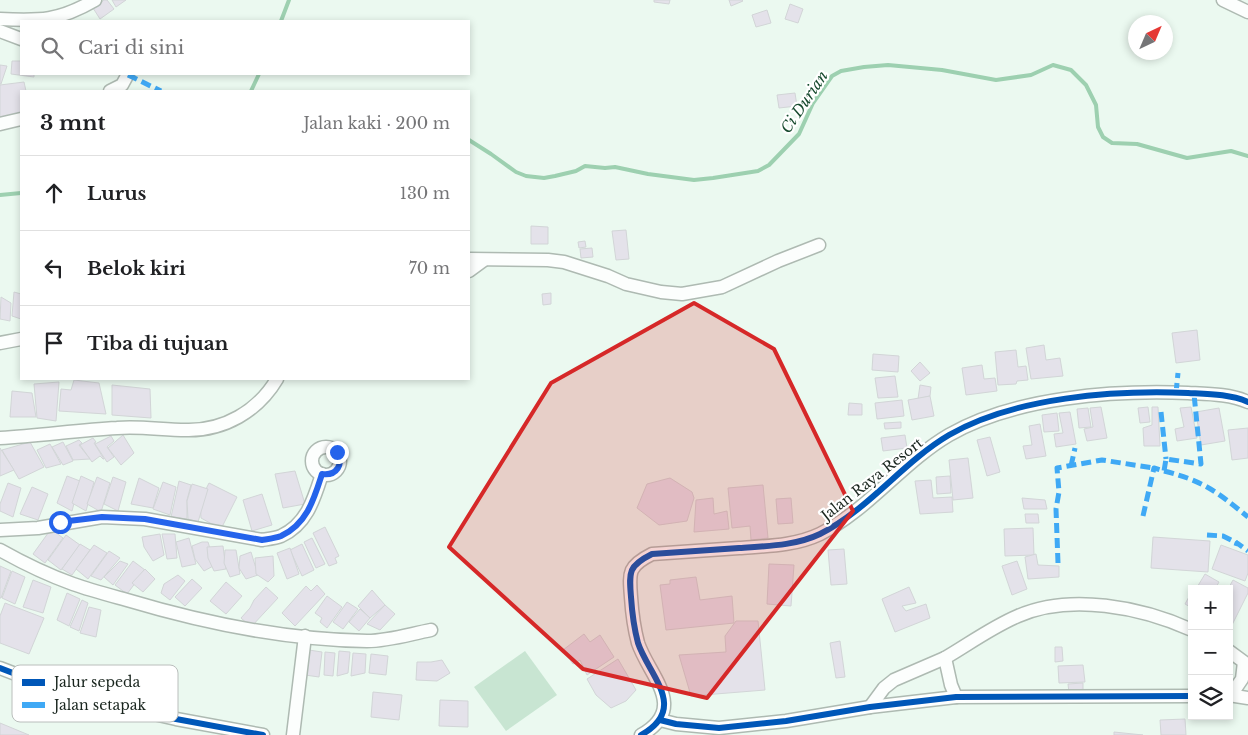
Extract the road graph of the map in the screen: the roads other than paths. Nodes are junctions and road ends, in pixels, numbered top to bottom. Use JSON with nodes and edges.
{"nodes":[{"id":1,"x":95,"y":0,"type":"edge"},
{"id":2,"x":1223,"y":0,"type":"edge"},
{"id":3,"x":1248,"y":12,"type":"edge"},
{"id":4,"x":0,"y":19,"type":"edge"},
{"id":5,"x":0,"y":31,"type":"edge"},
{"id":6,"x":20,"y":39,"type":"edge"},
{"id":7,"x":127,"y":75,"type":"edge"},
{"id":8,"x":112,"y":90,"type":"edge"},
{"id":9,"x":20,"y":119,"type":"edge"},
{"id":10,"x":0,"y":124,"type":"edge"},
{"id":11,"x":819,"y":245,"type":"dead end"},
{"id":12,"x":470,"y":258,"type":"edge"},
{"id":13,"x":484,"y":260,"type":"junction"},
{"id":14,"x":470,"y":270,"type":"edge"},
{"id":15,"x":20,"y":339,"type":"edge"},
{"id":16,"x":0,"y":343,"type":"edge"},
{"id":17,"x":276,"y":380,"type":"edge"},
{"id":18,"x":1248,"y":402,"type":"edge"},
{"id":19,"x":0,"y":438,"type":"edge"},
{"id":20,"x":322,"y":474,"type":"dead end"},
{"id":21,"x":0,"y":530,"type":"edge"},
{"id":22,"x":0,"y":550,"type":"edge"},
{"id":23,"x":1188,"y":628,"type":"edge"},
{"id":24,"x":431,"y":630,"type":"dead end"},
{"id":25,"x":305,"y":636,"type":"junction"},
{"id":26,"x":1233,"y":654,"type":"edge"},
{"id":27,"x":945,"y":658,"type":"junction"},
{"id":28,"x":1246,"y":664,"type":"edge"},
{"id":29,"x":0,"y":668,"type":"edge"},
{"id":30,"x":12,"y":673,"type":"edge"},
{"id":31,"x":1233,"y":691,"type":"edge"},
{"id":32,"x":1188,"y":696,"type":"edge"},
{"id":33,"x":1233,"y":696,"type":"edge"},
{"id":34,"x":956,"y":697,"type":"junction"},
{"id":35,"x":1248,"y":698,"type":"edge"},
{"id":36,"x":870,"y":707,"type":"junction"},
{"id":37,"x":178,"y":719,"type":"edge"},
{"id":38,"x":660,"y":720,"type":"junction"},
{"id":39,"x":648,"y":733,"type":"edge"},
{"id":40,"x":264,"y":735,"type":"edge"},
{"id":41,"x":293,"y":735,"type":"edge"}],
"edges":[{"from":1,"to":4,"type":"street"},
{"from":2,"to":3,"type":"street"},
{"from":5,"to":6,"type":"street"},
{"from":7,"to":8,"type":"street"},
{"from":9,"to":10,"type":"street"},
{"from":11,"to":13,"type":"street"},
{"from":12,"to":13,"type":"street"},
{"from":13,"to":14,"type":"street"},
{"from":15,"to":16,"type":"street"},
{"from":17,"to":19,"type":"street"},
{"from":18,"to":38,"type":"street","name":"Jalan Raya Resort"},
{"from":20,"to":21,"type":"street"},
{"from":22,"to":25,"type":"street"},
{"from":23,"to":27,"type":"street"},
{"from":24,"to":25,"type":"street"},
{"from":25,"to":41,"type":"street"},
{"from":26,"to":28,"type":"street"},
{"from":27,"to":34,"type":"street"},
{"from":27,"to":36,"type":"street"},
{"from":28,"to":31,"type":"street"},
{"from":29,"to":30,"type":"street"},
{"from":32,"to":34,"type":"street"},
{"from":33,"to":35,"type":"street"},
{"from":34,"to":36,"type":"street"},
{"from":36,"to":38,"type":"street"},
{"from":37,"to":40,"type":"street"},
{"from":38,"to":39,"type":"street"}]}
